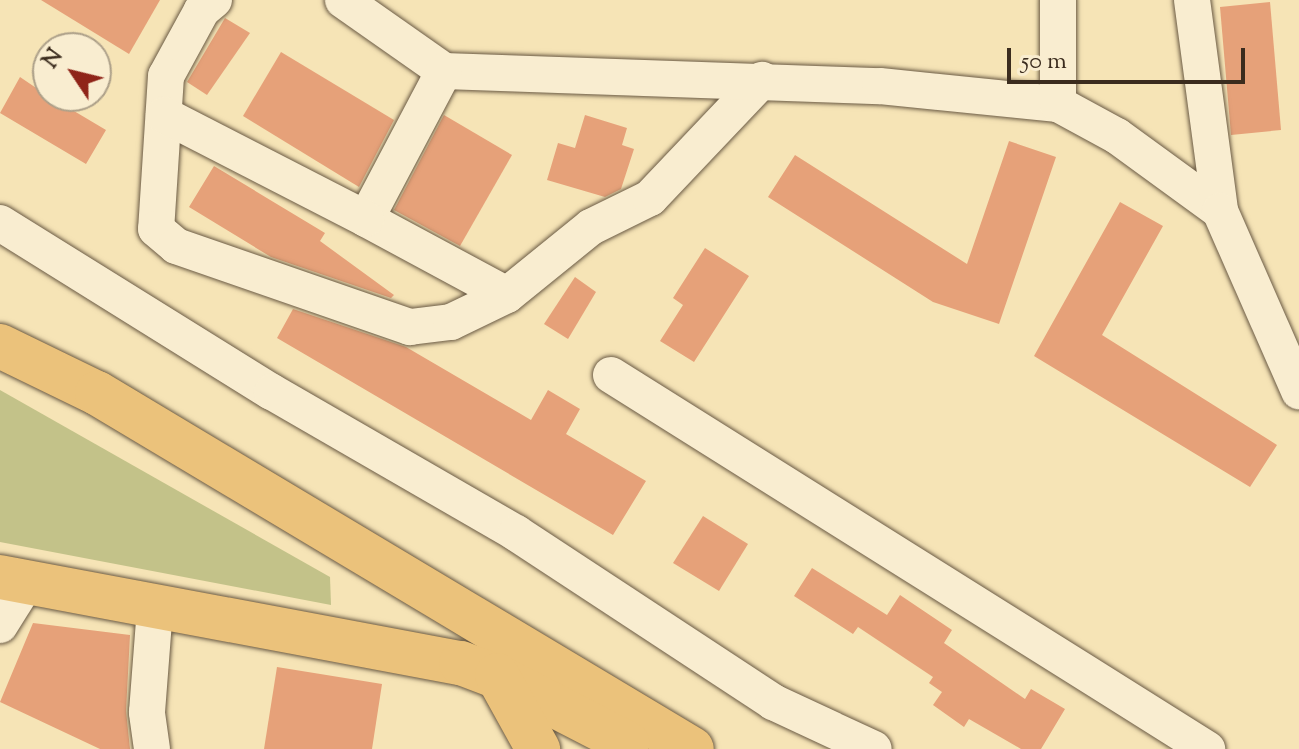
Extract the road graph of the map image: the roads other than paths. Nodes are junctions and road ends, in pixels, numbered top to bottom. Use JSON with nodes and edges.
{"nodes":[{"id":1,"x":214,"y":0,"type":"edge"},
{"id":2,"x":343,"y":0,"type":"edge"},
{"id":3,"x":1058,"y":0,"type":"edge"},
{"id":4,"x":1192,"y":0,"type":"edge"},
{"id":5,"x":444,"y":71,"type":"junction"},
{"id":6,"x":762,"y":80,"type":"junction"},
{"id":7,"x":1058,"y":104,"type":"junction"},
{"id":8,"x":164,"y":115,"type":"junction"},
{"id":9,"x":1220,"y":211,"type":"junction"},
{"id":10,"x":366,"y":219,"type":"junction"},
{"id":11,"x":0,"y":223,"type":"edge"},
{"id":12,"x":507,"y":295,"type":"junction"},
{"id":13,"x":0,"y":346,"type":"edge"},
{"id":14,"x":611,"y":375,"type":"dead end"},
{"id":15,"x":1296,"y":380,"type":"edge"},
{"id":16,"x":319,"y":528,"type":"junction"},
{"id":17,"x":14,"y":579,"type":"edge"},
{"id":18,"x":155,"y":607,"type":"junction"},
{"id":19,"x":0,"y":625,"type":"edge"},
{"id":20,"x":441,"y":634,"type":"junction"},
{"id":21,"x":324,"y":638,"type":"junction"},
{"id":22,"x":509,"y":662,"type":"junction"},
{"id":23,"x":152,"y":749,"type":"edge"},
{"id":24,"x":538,"y":749,"type":"edge"},
{"id":25,"x":638,"y":749,"type":"edge"},
{"id":26,"x":692,"y":749,"type":"edge"},
{"id":27,"x":874,"y":749,"type":"edge"},
{"id":28,"x":1207,"y":749,"type":"edge"}],
"edges":[{"from":1,"to":8,"type":"street"},
{"from":2,"to":5,"type":"street"},
{"from":3,"to":7,"type":"street"},
{"from":4,"to":9,"type":"street"},
{"from":5,"to":6,"type":"street"},
{"from":5,"to":10,"type":"street"},
{"from":6,"to":7,"type":"street"},
{"from":6,"to":12,"type":"street"},
{"from":7,"to":9,"type":"street"},
{"from":8,"to":10,"type":"street"},
{"from":8,"to":12,"type":"street"},
{"from":9,"to":15,"type":"street"},
{"from":10,"to":12,"type":"street"},
{"from":11,"to":27,"type":"street"},
{"from":13,"to":16,"type":"main road"},
{"from":14,"to":28,"type":"street"},
{"from":16,"to":20,"type":"main road"},
{"from":16,"to":22,"type":"main road"},
{"from":17,"to":18,"type":"main road"},
{"from":17,"to":19,"type":"street"},
{"from":18,"to":21,"type":"main road"},
{"from":18,"to":23,"type":"street"},
{"from":20,"to":21,"type":"main road"},
{"from":20,"to":22,"type":"main road"},
{"from":21,"to":22,"type":"main road"},
{"from":22,"to":24,"type":"main road"},
{"from":22,"to":25,"type":"main road"},
{"from":22,"to":26,"type":"main road"}]}
